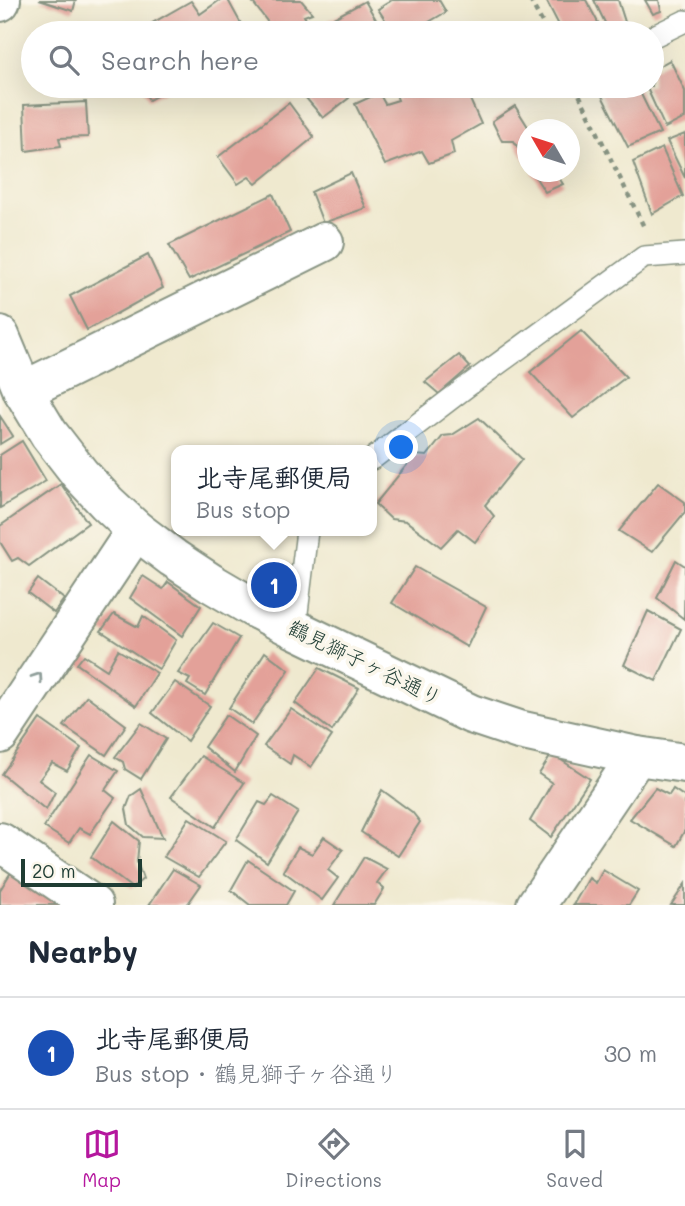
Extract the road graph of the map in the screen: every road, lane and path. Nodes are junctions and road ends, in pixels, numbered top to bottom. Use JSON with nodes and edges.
{"nodes":[{"id":1,"x":530,"y":0,"type":"edge"},
{"id":2,"x":541,"y":21,"type":"edge"},
{"id":3,"x":685,"y":21,"type":"edge"},
{"id":4,"x":664,"y":31,"type":"edge"},
{"id":5,"x":581,"y":98,"type":"edge"},
{"id":6,"x":324,"y":242,"type":"dead end"},
{"id":7,"x":685,"y":254,"type":"edge"},
{"id":8,"x":658,"y":256,"type":"junction"},
{"id":9,"x":0,"y":336,"type":"edge"},
{"id":10,"x":23,"y":391,"type":"junction"},
{"id":11,"x":377,"y":455,"type":"edge"},
{"id":12,"x":136,"y":530,"type":"junction"},
{"id":13,"x":306,"y":536,"type":"edge"},
{"id":14,"x":295,"y":629,"type":"junction"},
{"id":15,"x":0,"y":734,"type":"edge"},
{"id":16,"x":637,"y":756,"type":"junction"},
{"id":17,"x":685,"y":763,"type":"edge"},
{"id":18,"x":0,"y":842,"type":"edge"},
{"id":19,"x":93,"y":905,"type":"edge"},
{"id":20,"x":536,"y":905,"type":"edge"}],
"edges":[{"from":1,"to":2,"type":"path"},
{"from":3,"to":4,"type":"lane"},
{"from":5,"to":8,"type":"path"},
{"from":6,"to":10,"type":"street"},
{"from":7,"to":8,"type":"lane"},
{"from":8,"to":11,"type":"lane"},
{"from":9,"to":10,"type":"street","name":"鶴見獅子ヶ谷通り"},
{"from":10,"to":12,"type":"street","name":"鶴見獅子ヶ谷通り"},
{"from":12,"to":14,"type":"street","name":"鶴見獅子ヶ谷通り"},
{"from":15,"to":12,"type":"street","one_way":true},
{"from":13,"to":14,"type":"lane"},
{"from":14,"to":16,"type":"street","name":"鶴見獅子ヶ谷通り"},
{"from":16,"to":17,"type":"street","name":"鶴見獅子ヶ谷通り"},
{"from":16,"to":20,"type":"street"},
{"from":18,"to":19,"type":"street"}]}
